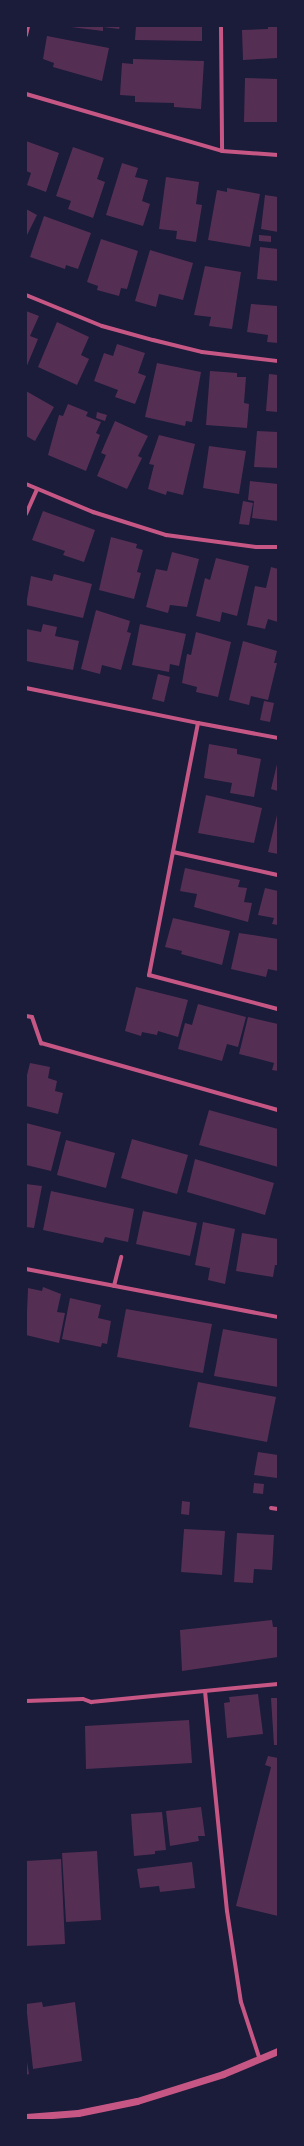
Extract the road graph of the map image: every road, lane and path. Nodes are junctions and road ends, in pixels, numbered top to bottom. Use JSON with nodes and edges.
{"nodes":[{"id":1,"x":28,"y":26,"type":"edge"},
{"id":2,"x":221,"y":26,"type":"edge"},
{"id":3,"x":26,"y":35,"type":"edge"},
{"id":4,"x":26,"y":94,"type":"edge"},
{"id":5,"x":222,"y":151,"type":"junction"},
{"id":6,"x":278,"y":156,"type":"edge"},
{"id":7,"x":26,"y":295,"type":"edge"},
{"id":8,"x":278,"y":361,"type":"edge"},
{"id":9,"x":26,"y":484,"type":"edge"},
{"id":10,"x":37,"y":489,"type":"junction"},
{"id":11,"x":26,"y":514,"type":"edge"},
{"id":12,"x":278,"y":547,"type":"edge"},
{"id":13,"x":26,"y":688,"type":"edge"},
{"id":14,"x":198,"y":723,"type":"junction"},
{"id":15,"x":278,"y":738,"type":"edge"},
{"id":16,"x":173,"y":852,"type":"junction"},
{"id":17,"x":278,"y":875,"type":"edge"},
{"id":18,"x":278,"y":1009,"type":"edge"},
{"id":19,"x":26,"y":1016,"type":"edge"},
{"id":20,"x":278,"y":1110,"type":"edge"},
{"id":21,"x":121,"y":1257,"type":"dead end"},
{"id":22,"x":26,"y":1269,"type":"edge"},
{"id":23,"x":114,"y":1286,"type":"junction"},
{"id":24,"x":278,"y":1317,"type":"edge"},
{"id":25,"x":271,"y":1508,"type":"dead end"},
{"id":26,"x":278,"y":1508,"type":"edge"},
{"id":27,"x":278,"y":1684,"type":"edge"},
{"id":28,"x":205,"y":1692,"type":"junction"},
{"id":29,"x":26,"y":1701,"type":"edge"},
{"id":30,"x":278,"y":2051,"type":"edge"},
{"id":31,"x":260,"y":2060,"type":"junction"},
{"id":32,"x":26,"y":2118,"type":"edge"}],
"edges":[{"from":1,"to":3,"type":"street"},
{"from":2,"to":5,"type":"street"},
{"from":4,"to":5,"type":"street"},
{"from":5,"to":6,"type":"street"},
{"from":7,"to":8,"type":"street"},
{"from":9,"to":10,"type":"street"},
{"from":10,"to":11,"type":"street"},
{"from":10,"to":12,"type":"street"},
{"from":13,"to":14,"type":"street"},
{"from":14,"to":15,"type":"street"},
{"from":14,"to":16,"type":"street"},
{"from":16,"to":17,"type":"street"},
{"from":16,"to":18,"type":"street"},
{"from":19,"to":20,"type":"street"},
{"from":21,"to":23,"type":"street"},
{"from":22,"to":23,"type":"street"},
{"from":23,"to":24,"type":"street"},
{"from":25,"to":26,"type":"street"},
{"from":27,"to":28,"type":"street"},
{"from":28,"to":29,"type":"street"},
{"from":28,"to":31,"type":"street"},
{"from":30,"to":31,"type":"street"},
{"from":31,"to":32,"type":"street"}]}
